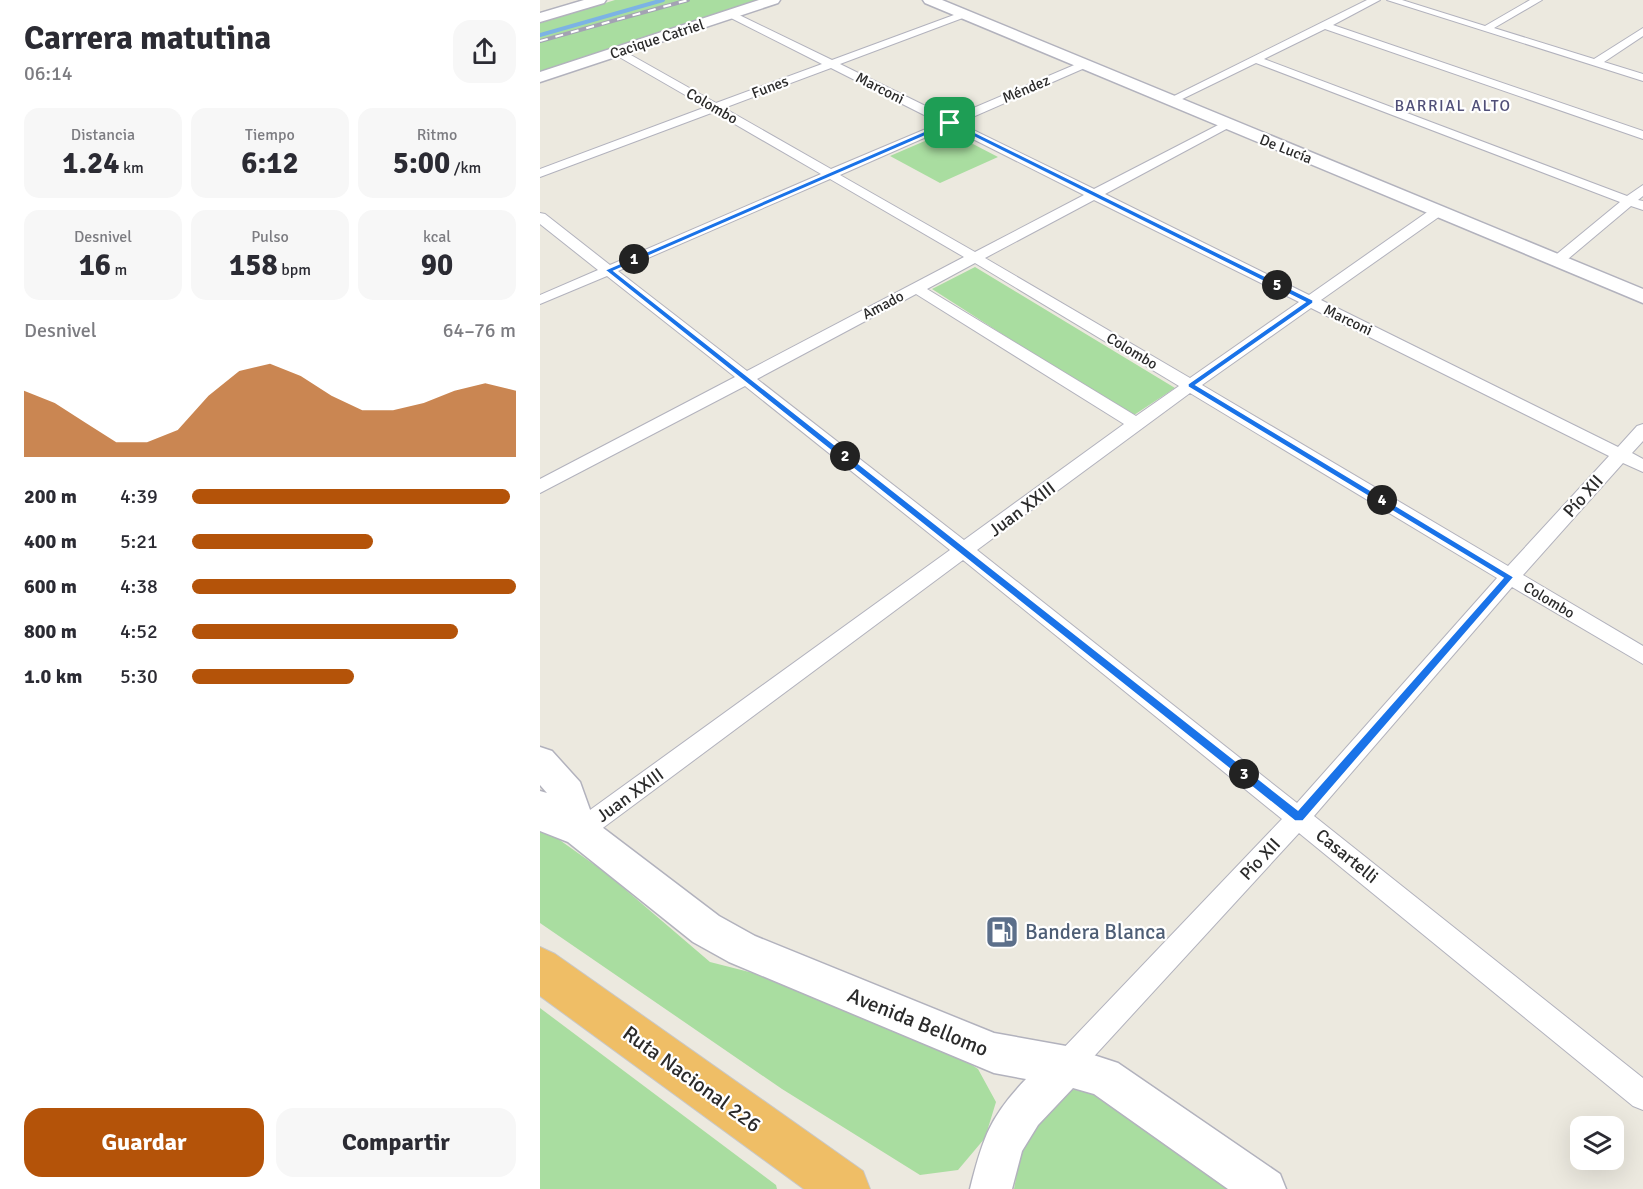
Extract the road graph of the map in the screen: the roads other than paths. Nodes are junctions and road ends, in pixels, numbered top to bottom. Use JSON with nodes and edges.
{"nodes":[{"id":1,"x":574,"y":0,"type":"edge"},
{"id":2,"x":599,"y":0,"type":"edge"},
{"id":3,"x":773,"y":0,"type":"edge"},
{"id":4,"x":930,"y":0,"type":"edge"},
{"id":5,"x":1375,"y":0,"type":"edge"},
{"id":6,"x":1392,"y":0,"type":"edge"},
{"id":7,"x":1537,"y":0,"type":"edge"},
{"id":8,"x":540,"y":10,"type":"edge"},
{"id":9,"x":730,"y":14,"type":"junction"},
{"id":10,"x":965,"y":14,"type":"junction"},
{"id":11,"x":540,"y":18,"type":"edge"},
{"id":12,"x":1324,"y":25,"type":"junction"},
{"id":13,"x":1486,"y":29,"type":"junction"},
{"id":14,"x":1643,"y":31,"type":"edge"},
{"id":15,"x":618,"y":52,"type":"junction"},
{"id":16,"x":1255,"y":59,"type":"junction"},
{"id":17,"x":1596,"y":63,"type":"junction"},
{"id":18,"x":832,"y":64,"type":"junction"},
{"id":19,"x":1083,"y":65,"type":"junction"},
{"id":20,"x":540,"y":77,"type":"edge"},
{"id":21,"x":1643,"y":78,"type":"edge"},
{"id":22,"x":1170,"y":100,"type":"junction"},
{"id":23,"x":715,"y":108,"type":"junction"},
{"id":24,"x":950,"y":123,"type":"junction"},
{"id":25,"x":1226,"y":124,"type":"junction"},
{"id":26,"x":1643,"y":135,"type":"edge"},
{"id":27,"x":540,"y":173,"type":"edge"},
{"id":28,"x":831,"y":173,"type":"junction"},
{"id":29,"x":1643,"y":189,"type":"edge"},
{"id":30,"x":1094,"y":194,"type":"junction"},
{"id":31,"x":1629,"y":201,"type":"junction"},
{"id":32,"x":1643,"y":206,"type":"edge"},
{"id":33,"x":1438,"y":211,"type":"junction"},
{"id":34,"x":540,"y":217,"type":"edge"},
{"id":35,"x":974,"y":257,"type":"junction"},
{"id":36,"x":1557,"y":261,"type":"junction"},
{"id":37,"x":609,"y":270,"type":"junction"},
{"id":38,"x":916,"y":288,"type":"junction"},
{"id":39,"x":1643,"y":297,"type":"edge"},
{"id":40,"x":540,"y":300,"type":"edge"},
{"id":41,"x":1310,"y":301,"type":"junction"},
{"id":42,"x":747,"y":378,"type":"junction"},
{"id":43,"x":1190,"y":385,"type":"junction"},
{"id":44,"x":1136,"y":424,"type":"junction"},
{"id":45,"x":1643,"y":430,"type":"edge"},
{"id":46,"x":1621,"y":455,"type":"junction"},
{"id":47,"x":1643,"y":466,"type":"edge"},
{"id":48,"x":540,"y":487,"type":"edge"},
{"id":49,"x":964,"y":552,"type":"junction"},
{"id":50,"x":1510,"y":577,"type":"junction"},
{"id":51,"x":1643,"y":656,"type":"edge"},
{"id":52,"x":540,"y":760,"type":"edge"},
{"id":53,"x":540,"y":806,"type":"edge"},
{"id":54,"x":1299,"y":818,"type":"junction"},
{"id":55,"x":580,"y":831,"type":"junction"},
{"id":56,"x":540,"y":969,"type":"edge"},
{"id":57,"x":1066,"y":1066,"type":"junction"},
{"id":58,"x":1643,"y":1096,"type":"edge"},
{"id":59,"x":833,"y":1185,"type":"edge"},
{"id":60,"x":991,"y":1189,"type":"edge"},
{"id":61,"x":1265,"y":1189,"type":"edge"}],
"edges":[{"from":1,"to":8,"type":"street"},
{"from":2,"to":11,"type":"street"},
{"from":3,"to":9,"type":"street","name":"Cacique Catriel"},
{"from":4,"to":10,"type":"street","name":"De Lucía"},
{"from":5,"to":12,"type":"street"},
{"from":6,"to":13,"type":"street"},
{"from":7,"to":13,"type":"street"},
{"from":9,"to":15,"type":"street","name":"Cacique Catriel"},
{"from":9,"to":18,"type":"street","name":"Marconi"},
{"from":10,"to":18,"type":"street","name":"Funes"},
{"from":10,"to":19,"type":"street","name":"De Lucía"},
{"from":12,"to":16,"type":"street"},
{"from":12,"to":26,"type":"street"},
{"from":13,"to":17,"type":"street"},
{"from":14,"to":17,"type":"street"},
{"from":15,"to":20,"type":"street","name":"Cacique Catriel"},
{"from":15,"to":23,"type":"street","name":"Colombo"},
{"from":16,"to":22,"type":"street"},
{"from":16,"to":31,"type":"street"},
{"from":17,"to":21,"type":"street"},
{"from":18,"to":23,"type":"street","name":"Funes"},
{"from":18,"to":24,"type":"street","name":"Marconi"},
{"from":19,"to":22,"type":"street","name":"De Lucía"},
{"from":19,"to":24,"type":"street","name":"Méndez"},
{"from":22,"to":25,"type":"street","name":"De Lucía"},
{"from":23,"to":27,"type":"street","name":"Funes"},
{"from":23,"to":28,"type":"street","name":"Colombo"},
{"from":24,"to":28,"type":"street","name":"Méndez"},
{"from":24,"to":30,"type":"street","name":"Marconi"},
{"from":25,"to":30,"type":"street","name":"Amado"},
{"from":25,"to":33,"type":"street","name":"De Lucía"},
{"from":28,"to":35,"type":"street","name":"Colombo"},
{"from":28,"to":37,"type":"street","name":"Méndez"},
{"from":29,"to":31,"type":"street"},
{"from":30,"to":35,"type":"street","name":"Amado"},
{"from":30,"to":41,"type":"street","name":"Marconi"},
{"from":31,"to":32,"type":"street"},
{"from":31,"to":36,"type":"street"},
{"from":33,"to":36,"type":"street","name":"De Lucía"},
{"from":33,"to":41,"type":"street","name":"Juan XXIII"},
{"from":34,"to":37,"type":"street","name":"Casartelli"},
{"from":35,"to":38,"type":"street","name":"Amado"},
{"from":35,"to":43,"type":"street","name":"Colombo"},
{"from":36,"to":39,"type":"street","name":"De Lucía"},
{"from":37,"to":40,"type":"street","name":"Méndez"},
{"from":37,"to":42,"type":"street","name":"Casartelli"},
{"from":38,"to":42,"type":"street","name":"Amado"},
{"from":38,"to":44,"type":"street"},
{"from":41,"to":43,"type":"street","name":"Juan XXIII"},
{"from":41,"to":46,"type":"street","name":"Marconi"},
{"from":42,"to":48,"type":"street","name":"Amado"},
{"from":42,"to":49,"type":"street","name":"Casartelli"},
{"from":43,"to":44,"type":"street","name":"Juan XXIII"},
{"from":43,"to":50,"type":"street","name":"Colombo"},
{"from":44,"to":49,"type":"street","name":"Juan XXIII"},
{"from":45,"to":46,"type":"street","name":"Pío XII"},
{"from":46,"to":47,"type":"street","name":"Marconi"},
{"from":46,"to":50,"type":"street","name":"Pío XII"},
{"from":49,"to":54,"type":"street","name":"Casartelli"},
{"from":49,"to":55,"type":"street","name":"Juan XXIII"},
{"from":50,"to":51,"type":"street","name":"Colombo"},
{"from":50,"to":54,"type":"street","name":"Pío XII"},
{"from":52,"to":55,"type":"street"},
{"from":53,"to":55,"type":"street","name":"Avenida Bellomo"},
{"from":54,"to":57,"type":"street","name":"Pío XII"},
{"from":54,"to":58,"type":"street","name":"Casartelli"},
{"from":55,"to":57,"type":"street","name":"Avenida Bellomo"},
{"from":56,"to":59,"type":"highway","name":"Ruta Nacional 226"},
{"from":57,"to":60,"type":"street","name":"Pío XII"},
{"from":57,"to":61,"type":"street","name":"Avenida Bellomo"}]}
